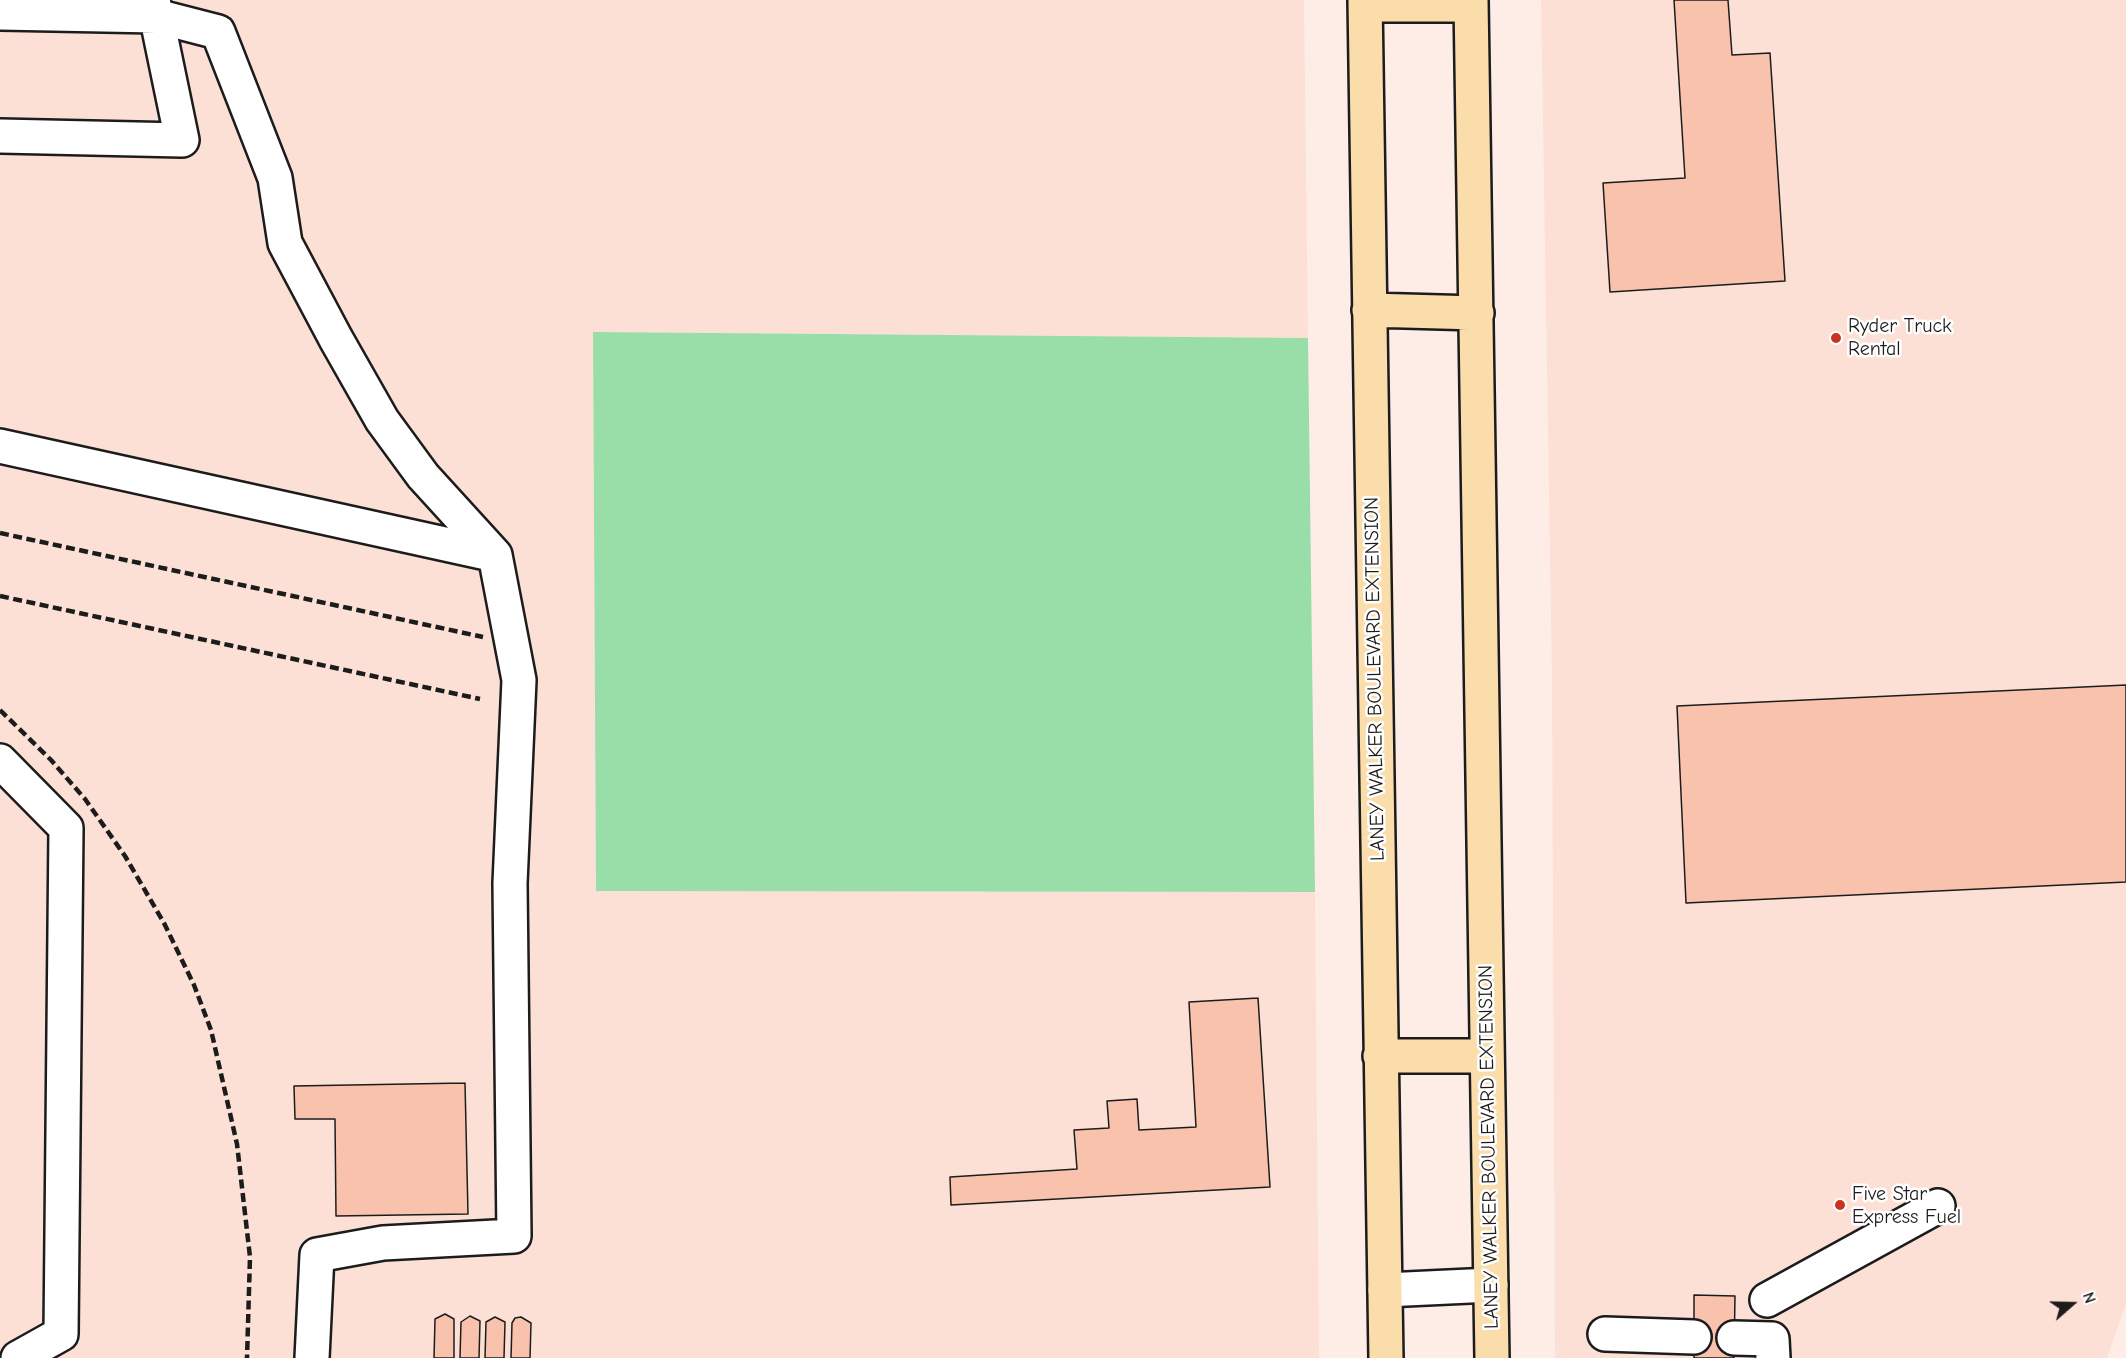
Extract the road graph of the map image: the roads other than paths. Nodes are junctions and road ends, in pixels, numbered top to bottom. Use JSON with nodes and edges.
{"nodes":[{"id":1,"x":1365,"y":2,"type":"edge"},
{"id":2,"x":1471,"y":3,"type":"edge"},
{"id":3,"x":155,"y":8,"type":"edge"},
{"id":4,"x":0,"y":14,"type":"edge"},
{"id":5,"x":0,"y":136,"type":"edge"},
{"id":6,"x":1370,"y":310,"type":"junction"},
{"id":7,"x":1477,"y":313,"type":"junction"},
{"id":8,"x":0,"y":446,"type":"edge"},
{"id":9,"x":495,"y":555,"type":"junction"},
{"id":10,"x":0,"y":761,"type":"edge"},
{"id":11,"x":1380,"y":1056,"type":"junction"},
{"id":12,"x":1487,"y":1056,"type":"junction"},
{"id":13,"x":1938,"y":1206,"type":"dead end"},
{"id":14,"x":1491,"y":1285,"type":"junction"},
{"id":15,"x":1385,"y":1290,"type":"junction"},
{"id":16,"x":1767,"y":1300,"type":"dead end"},
{"id":17,"x":1605,"y":1334,"type":"dead end"},
{"id":18,"x":1694,"y":1337,"type":"dead end"},
{"id":19,"x":1734,"y":1338,"type":"dead end"},
{"id":20,"x":18,"y":1358,"type":"edge"},
{"id":21,"x":312,"y":1358,"type":"edge"},
{"id":22,"x":1386,"y":1358,"type":"edge"},
{"id":23,"x":1492,"y":1358,"type":"edge"},
{"id":24,"x":1773,"y":1358,"type":"edge"}],
"edges":[{"from":1,"to":2,"type":"main road"},
{"from":1,"to":6,"type":"main road","name":"LANEY WALKER BOULEVARD EXTENSION"},
{"from":2,"to":7,"type":"main road","name":"LANEY WALKER BOULEVARD EXTENSION"},
{"from":3,"to":4,"type":"lane"},
{"from":3,"to":5,"type":"lane"},
{"from":3,"to":9,"type":"lane"},
{"from":6,"to":7,"type":"main road"},
{"from":6,"to":11,"type":"main road","name":"LANEY WALKER BOULEVARD EXTENSION"},
{"from":7,"to":12,"type":"main road","name":"LANEY WALKER BOULEVARD EXTENSION"},
{"from":8,"to":9,"type":"lane"},
{"from":9,"to":21,"type":"lane"},
{"from":10,"to":20,"type":"lane"},
{"from":11,"to":12,"type":"main road"},
{"from":11,"to":15,"type":"main road","name":"LANEY WALKER BOULEVARD EXTENSION"},
{"from":12,"to":14,"type":"main road","name":"LANEY WALKER BOULEVARD EXTENSION"},
{"from":13,"to":16,"type":"lane"},
{"from":14,"to":15,"type":"lane"},
{"from":14,"to":23,"type":"main road","name":"LANEY WALKER BOULEVARD EXTENSION"},
{"from":15,"to":22,"type":"main road","name":"LANEY WALKER BOULEVARD EXTENSION"},
{"from":17,"to":18,"type":"lane"},
{"from":19,"to":24,"type":"lane"}]}
